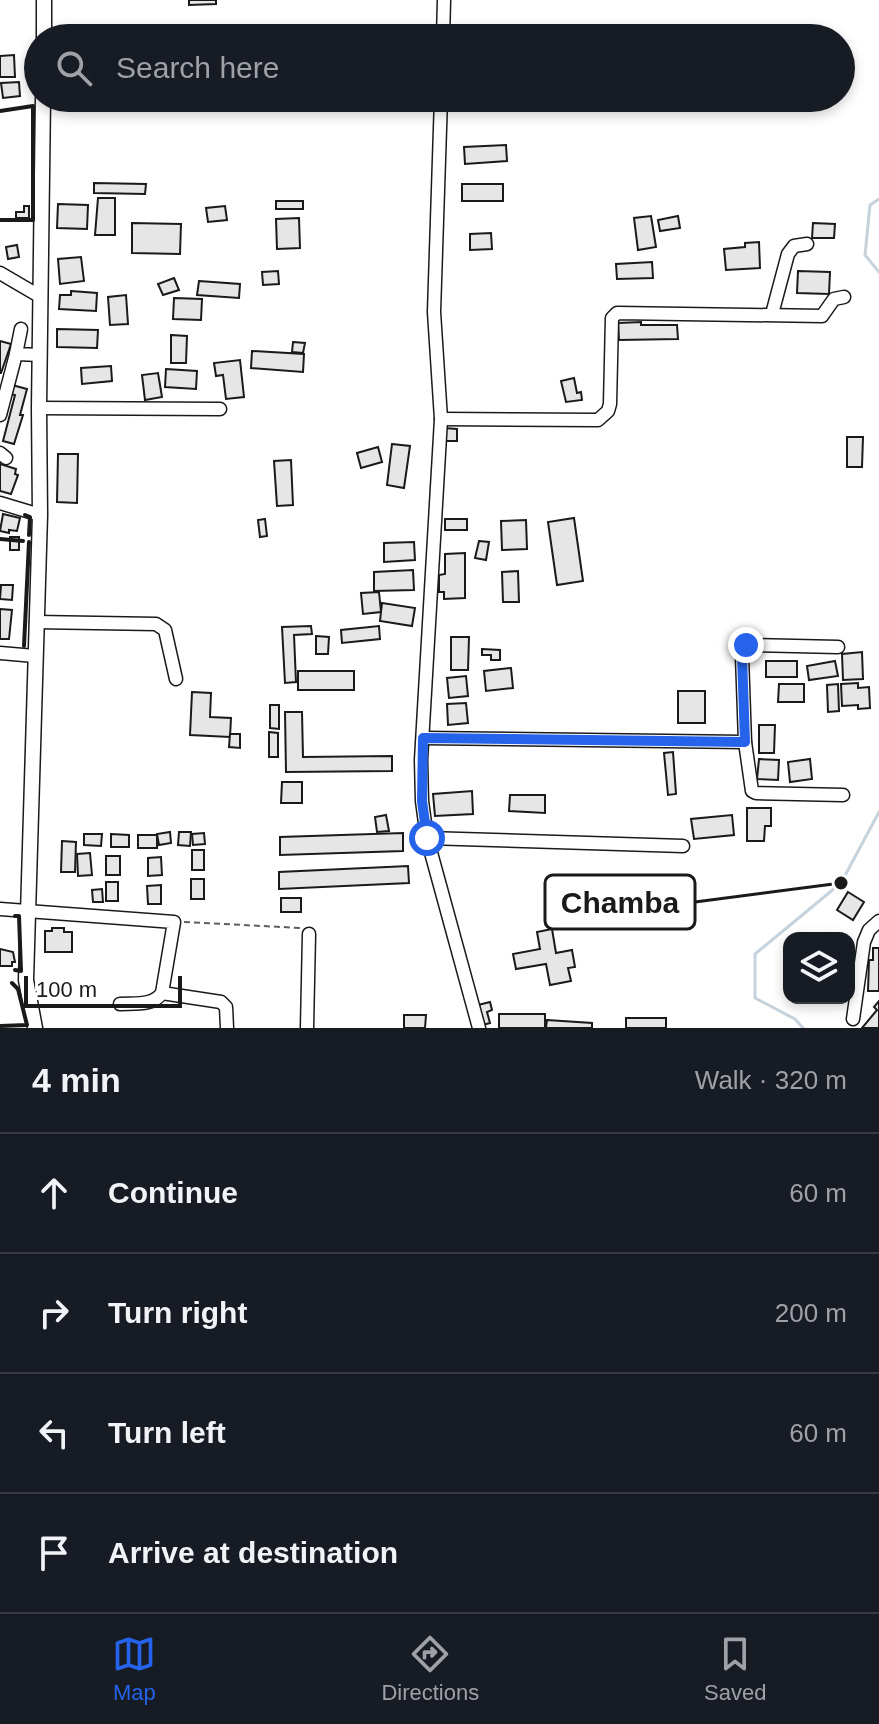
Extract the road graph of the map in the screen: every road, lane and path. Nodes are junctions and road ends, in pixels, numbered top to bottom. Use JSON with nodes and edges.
{"nodes":[{"id":1,"x":44,"y":0,"type":"edge"},
{"id":2,"x":444,"y":0,"type":"edge"},
{"id":3,"x":44,"y":24,"type":"edge"},
{"id":4,"x":443,"y":24,"type":"edge"},
{"id":5,"x":43,"y":112,"type":"edge"},
{"id":6,"x":441,"y":112,"type":"edge"},
{"id":7,"x":807,"y":244,"type":"dead end"},
{"id":8,"x":0,"y":273,"type":"edge"},
{"id":9,"x":41,"y":297,"type":"junction"},
{"id":10,"x":844,"y":297,"type":"dead end"},
{"id":11,"x":774,"y":314,"type":"junction"},
{"id":12,"x":21,"y":329,"type":"dead end"},
{"id":13,"x":16,"y":354,"type":"junction"},
{"id":14,"x":40,"y":355,"type":"junction"},
{"id":15,"x":39,"y":408,"type":"junction"},
{"id":16,"x":220,"y":409,"type":"dead end"},
{"id":17,"x":0,"y":415,"type":"edge"},
{"id":18,"x":441,"y":419,"type":"junction"},
{"id":19,"x":0,"y":503,"type":"edge"},
{"id":20,"x":40,"y":515,"type":"junction"},
{"id":21,"x":36,"y":622,"type":"junction"},
{"id":22,"x":838,"y":647,"type":"dead end"},
{"id":23,"x":0,"y":653,"type":"edge"},
{"id":24,"x":35,"y":656,"type":"junction"},
{"id":25,"x":176,"y":679,"type":"dead end"},
{"id":26,"x":423,"y":738,"type":"junction"},
{"id":27,"x":745,"y":742,"type":"junction"},
{"id":28,"x":843,"y":795,"type":"dead end"},
{"id":29,"x":427,"y":838,"type":"junction"},
{"id":30,"x":683,"y":846,"type":"dead end"},
{"id":31,"x":0,"y":909,"type":"edge"},
{"id":32,"x":29,"y":911,"type":"junction"},
{"id":33,"x":879,"y":921,"type":"edge"},
{"id":34,"x":174,"y":922,"type":"junction"},
{"id":35,"x":309,"y":934,"type":"joint"},
{"id":36,"x":162,"y":993,"type":"junction"},
{"id":37,"x":120,"y":1004,"type":"dead end"},
{"id":38,"x":853,"y":1019,"type":"dead end"},
{"id":39,"x":35,"y":1028,"type":"edge"},
{"id":40,"x":227,"y":1028,"type":"edge"},
{"id":41,"x":307,"y":1028,"type":"edge"},
{"id":42,"x":479,"y":1028,"type":"edge"}],
"edges":[{"from":1,"to":3,"type":"main road"},
{"from":2,"to":4,"type":"street"},
{"from":5,"to":9,"type":"main road"},
{"from":6,"to":18,"type":"street"},
{"from":7,"to":11,"type":"street"},
{"from":8,"to":9,"type":"street"},
{"from":9,"to":14,"type":"main road"},
{"from":10,"to":11,"type":"street"},
{"from":11,"to":18,"type":"street"},
{"from":12,"to":13,"type":"street"},
{"from":13,"to":14,"type":"street"},
{"from":13,"to":17,"type":"street"},
{"from":14,"to":15,"type":"main road"},
{"from":15,"to":16,"type":"street"},
{"from":15,"to":20,"type":"main road"},
{"from":18,"to":26,"type":"street"},
{"from":19,"to":20,"type":"street"},
{"from":20,"to":21,"type":"main road"},
{"from":21,"to":24,"type":"main road"},
{"from":21,"to":25,"type":"street"},
{"from":22,"to":27,"type":"street"},
{"from":23,"to":24,"type":"street"},
{"from":24,"to":32,"type":"main road"},
{"from":26,"to":27,"type":"street"},
{"from":26,"to":29,"type":"street"},
{"from":27,"to":28,"type":"street"},
{"from":29,"to":30,"type":"street"},
{"from":29,"to":42,"type":"street"},
{"from":31,"to":32,"type":"street"},
{"from":32,"to":34,"type":"street"},
{"from":32,"to":39,"type":"main road"},
{"from":33,"to":38,"type":"street"},
{"from":34,"to":35,"type":"path"},
{"from":34,"to":36,"type":"street"},
{"from":35,"to":41,"type":"street"},
{"from":36,"to":37,"type":"street"},
{"from":36,"to":40,"type":"street"}]}
